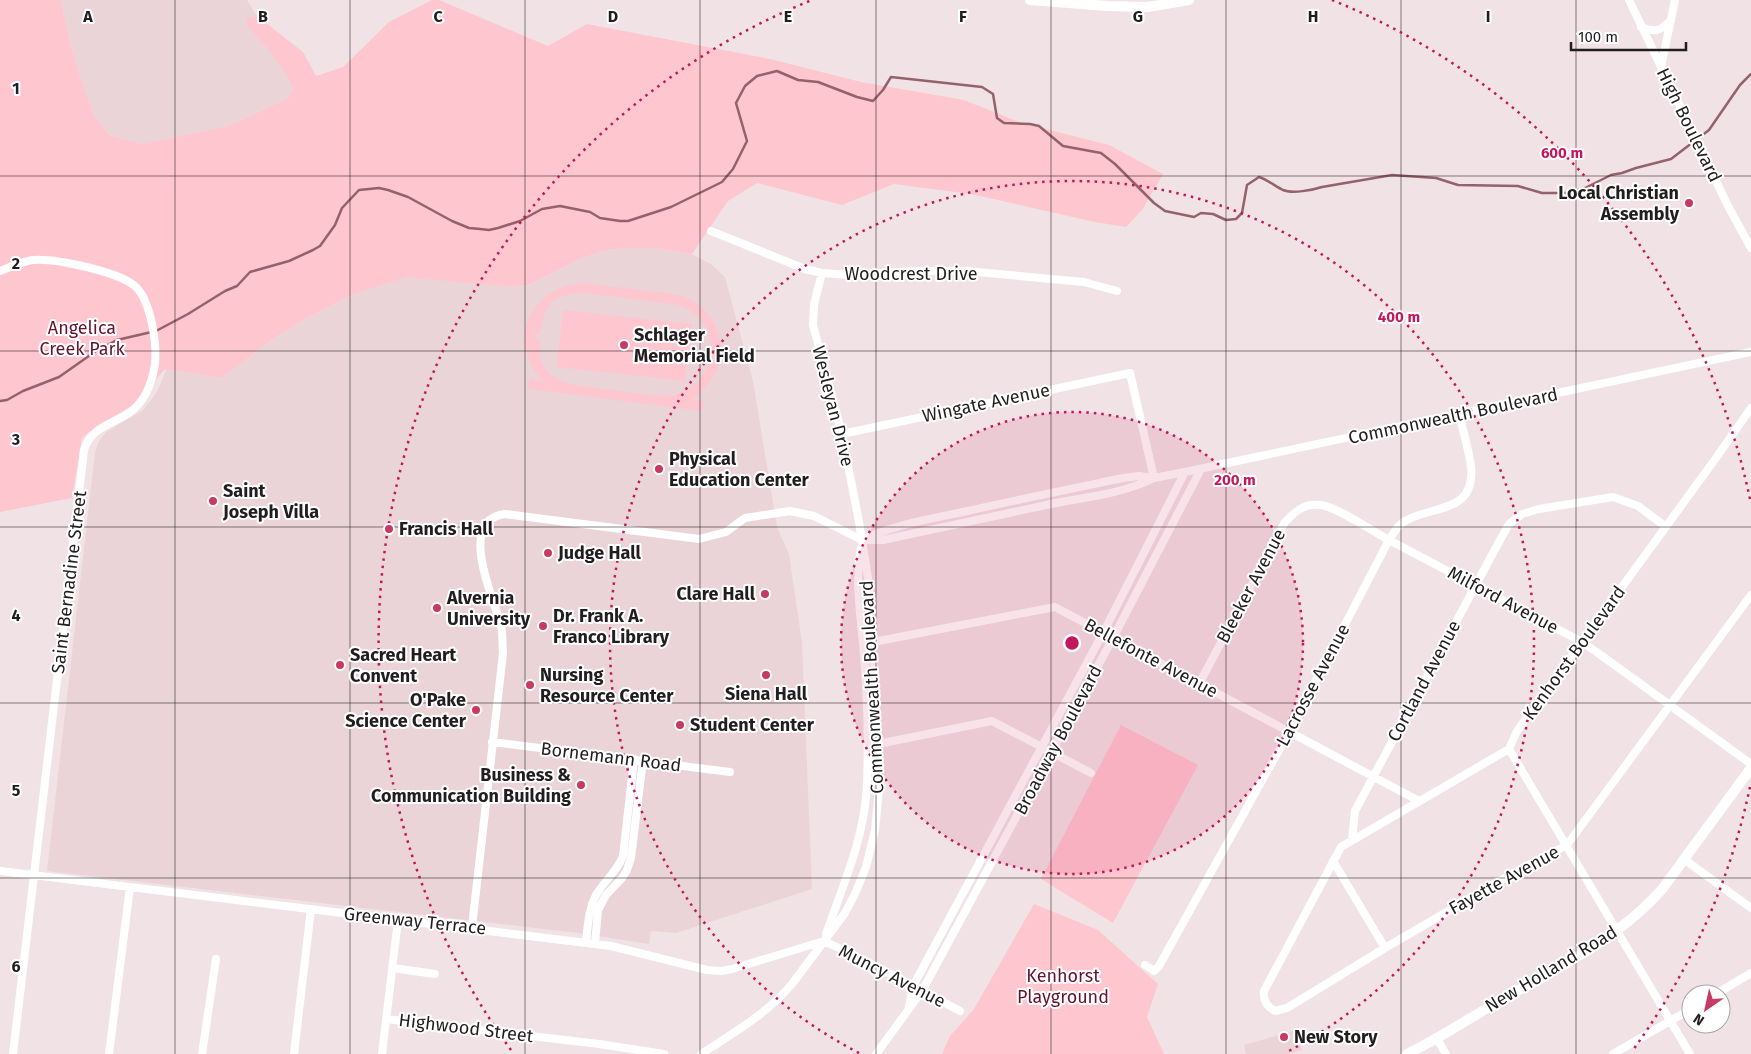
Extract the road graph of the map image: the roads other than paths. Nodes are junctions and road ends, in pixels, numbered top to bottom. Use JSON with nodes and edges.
{"nodes":[{"id":1,"x":1030,"y":0,"type":"edge"},
{"id":2,"x":1189,"y":0,"type":"edge"},
{"id":3,"x":1629,"y":0,"type":"edge"},
{"id":4,"x":1676,"y":0,"type":"edge"},
{"id":5,"x":1148,"y":3,"type":"edge"},
{"id":6,"x":1671,"y":20,"type":"junction"},
{"id":7,"x":1641,"y":27,"type":"junction"},
{"id":8,"x":1661,"y":67,"type":"junction"},
{"id":9,"x":711,"y":231,"type":"dead end"},
{"id":10,"x":1751,"y":248,"type":"edge"},
{"id":11,"x":0,"y":271,"type":"edge"},
{"id":12,"x":822,"y":274,"type":"junction"},
{"id":13,"x":1117,"y":290,"type":"dead end"},
{"id":14,"x":1751,"y":352,"type":"edge"},
{"id":15,"x":1750,"y":411,"type":"edge"},
{"id":16,"x":1459,"y":414,"type":"junction"},
{"id":17,"x":842,"y":434,"type":"junction"},
{"id":18,"x":1201,"y":469,"type":"junction"},
{"id":19,"x":1184,"y":472,"type":"junction"},
{"id":20,"x":1154,"y":478,"type":"junction"},
{"id":21,"x":1346,"y":516,"type":"joint"},
{"id":22,"x":1666,"y":527,"type":"junction"},
{"id":23,"x":862,"y":540,"type":"junction"},
{"id":24,"x":1389,"y":540,"type":"junction"},
{"id":25,"x":1475,"y":585,"type":"junction"},
{"id":26,"x":1751,"y":596,"type":"edge"},
{"id":27,"x":1104,"y":633,"type":"junction"},
{"id":28,"x":1113,"y":638,"type":"junction"},
{"id":29,"x":1582,"y":642,"type":"junction"},
{"id":30,"x":872,"y":643,"type":"junction"},
{"id":31,"x":863,"y":644,"type":"junction"},
{"id":32,"x":1199,"y":684,"type":"junction"},
{"id":33,"x":1671,"y":705,"type":"junction"},
{"id":34,"x":1289,"y":732,"type":"junction"},
{"id":35,"x":492,"y":742,"type":"junction"},
{"id":36,"x":878,"y":744,"type":"junction"},
{"id":37,"x":868,"y":746,"type":"junction"},
{"id":38,"x":1042,"y":747,"type":"junction"},
{"id":39,"x":1509,"y":749,"type":"junction"},
{"id":40,"x":1052,"y":752,"type":"junction"},
{"id":41,"x":634,"y":759,"type":"junction"},
{"id":42,"x":643,"y":760,"type":"junction"},
{"id":43,"x":1751,"y":764,"type":"edge"},
{"id":44,"x":1751,"y":768,"type":"edge"},
{"id":45,"x":730,"y":772,"type":"dead end"},
{"id":46,"x":1091,"y":773,"type":"dead end"},
{"id":47,"x":1372,"y":777,"type":"junction"},
{"id":48,"x":1419,"y":802,"type":"junction"},
{"id":49,"x":1352,"y":840,"type":"junction"},
{"id":50,"x":1567,"y":845,"type":"junction"},
{"id":51,"x":1685,"y":860,"type":"junction"},
{"id":52,"x":1333,"y":861,"type":"junction"},
{"id":53,"x":0,"y":871,"type":"edge"},
{"id":54,"x":35,"y":876,"type":"junction"},
{"id":55,"x":130,"y":887,"type":"junction"},
{"id":56,"x":1751,"y":908,"type":"edge"},
{"id":57,"x":311,"y":909,"type":"junction"},
{"id":58,"x":398,"y":920,"type":"junction"},
{"id":59,"x":472,"y":928,"type":"junction"},
{"id":60,"x":1617,"y":930,"type":"junction"},
{"id":61,"x":824,"y":941,"type":"junction"},
{"id":62,"x":591,"y":943,"type":"junction"},
{"id":63,"x":1384,"y":948,"type":"junction"},
{"id":64,"x":216,"y":959,"type":"dead end"},
{"id":65,"x":1144,"y":965,"type":"dead end"},
{"id":66,"x":392,"y":968,"type":"junction"},
{"id":67,"x":1751,"y":973,"type":"edge"},
{"id":68,"x":435,"y":974,"type":"dead end"},
{"id":69,"x":1731,"y":985,"type":"edge"},
{"id":70,"x":913,"y":986,"type":"junction"},
{"id":71,"x":922,"y":991,"type":"junction"},
{"id":72,"x":908,"y":1008,"type":"junction"},
{"id":73,"x":960,"y":1011,"type":"dead end"},
{"id":74,"x":1681,"y":1015,"type":"edge"},
{"id":75,"x":386,"y":1019,"type":"junction"},
{"id":76,"x":1670,"y":1021,"type":"junction"},
{"id":77,"x":1436,"y":1037,"type":"junction"},
{"id":78,"x":13,"y":1054,"type":"edge"},
{"id":79,"x":109,"y":1054,"type":"edge"},
{"id":80,"x":202,"y":1054,"type":"edge"},
{"id":81,"x":294,"y":1054,"type":"edge"},
{"id":82,"x":382,"y":1054,"type":"edge"},
{"id":83,"x":664,"y":1054,"type":"edge"},
{"id":84,"x":701,"y":1054,"type":"edge"},
{"id":85,"x":876,"y":1054,"type":"edge"},
{"id":86,"x":1407,"y":1054,"type":"edge"},
{"id":87,"x":1446,"y":1054,"type":"edge"},
{"id":88,"x":1614,"y":1054,"type":"edge"},
{"id":89,"x":1690,"y":1054,"type":"edge"}],
"edges":[{"from":1,"to":5,"type":"main road"},
{"from":2,"to":5,"type":"main road"},
{"from":3,"to":7,"type":"street","name":"High Boulevard"},
{"from":4,"to":6,"type":"street"},
{"from":6,"to":7,"type":"street"},
{"from":6,"to":8,"type":"street"},
{"from":7,"to":8,"type":"street","name":"High Boulevard"},
{"from":8,"to":10,"type":"street","name":"High Boulevard"},
{"from":9,"to":12,"type":"street","name":"Woodcrest Drive"},
{"from":11,"to":54,"type":"street","name":"Saint Bernadine Street"},
{"from":12,"to":13,"type":"street","name":"Woodcrest Drive"},
{"from":12,"to":17,"type":"street","name":"Wesleyan Drive"},
{"from":14,"to":16,"type":"street","name":"Commonwealth Boulevard"},
{"from":15,"to":22,"type":"street","name":"Kenhorst Boulevard"},
{"from":16,"to":18,"type":"street","name":"Commonwealth Boulevard"},
{"from":16,"to":24,"type":"street","name":"Lacrosse Avenue"},
{"from":17,"to":20,"type":"street","name":"Wingate Avenue"},
{"from":17,"to":23,"type":"street","name":"Wesleyan Drive"},
{"from":18,"to":19,"type":"street","name":"Commonwealth Boulevard"},
{"from":18,"to":28,"type":"street","name":"Broadway Boulevard"},
{"from":19,"to":20,"type":"street","name":"Commonwealth Boulevard"},
{"from":19,"to":27,"type":"street","name":"Broadway Boulevard"},
{"from":20,"to":23,"type":"street","name":"Commonwealth Boulevard"},
{"from":20,"to":23,"type":"street","name":"Commonwealth Boulevard"},
{"from":21,"to":24,"type":"street","name":"Milford Avenue"},
{"from":21,"to":32,"type":"street","name":"Bleeker Avenue"},
{"from":22,"to":25,"type":"street","name":"Cortland Avenue"},
{"from":22,"to":29,"type":"street","name":"Kenhorst Boulevard"},
{"from":23,"to":30,"type":"street","name":"Commonwealth Boulevard"},
{"from":23,"to":31,"type":"street","name":"Commonwealth Boulevard"},
{"from":23,"to":35,"type":"street"},
{"from":24,"to":25,"type":"street","name":"Milford Avenue"},
{"from":24,"to":34,"type":"street","name":"Lacrosse Avenue"},
{"from":25,"to":29,"type":"street","name":"Milford Avenue"},
{"from":25,"to":47,"type":"street","name":"Cortland Avenue"},
{"from":26,"to":33,"type":"street","name":"Fayette Avenue"},
{"from":27,"to":28,"type":"street","name":"Bellefonte Avenue"},
{"from":27,"to":30,"type":"street","name":"Bellefonte Avenue"},
{"from":27,"to":38,"type":"street","name":"Broadway Boulevard"},
{"from":28,"to":32,"type":"street","name":"Bellefonte Avenue"},
{"from":28,"to":40,"type":"street","name":"Broadway Boulevard"},
{"from":29,"to":33,"type":"street","name":"Milford Avenue"},
{"from":29,"to":39,"type":"street","name":"Kenhorst Boulevard"},
{"from":30,"to":31,"type":"street","name":"Bellefonte Avenue"},
{"from":30,"to":36,"type":"street","name":"Commonwealth Boulevard"},
{"from":31,"to":37,"type":"street","name":"Commonwealth Boulevard"},
{"from":32,"to":34,"type":"street","name":"Bellefonte Avenue"},
{"from":33,"to":43,"type":"street","name":"Milford Avenue"},
{"from":33,"to":50,"type":"street","name":"Fayette Avenue"},
{"from":34,"to":47,"type":"street","name":"Bellefonte Avenue"},
{"from":34,"to":65,"type":"street","name":"Lacrosse Avenue"},
{"from":35,"to":41,"type":"street","name":"Bornemann Road"},
{"from":35,"to":59,"type":"street"},
{"from":36,"to":37,"type":"street"},
{"from":36,"to":38,"type":"street"},
{"from":36,"to":61,"type":"street","name":"Commonwealth Boulevard"},
{"from":37,"to":61,"type":"street","name":"Commonwealth Boulevard"},
{"from":38,"to":40,"type":"street"},
{"from":38,"to":70,"type":"street","name":"Broadway Boulevard"},
{"from":39,"to":48,"type":"street"},
{"from":39,"to":50,"type":"street"},
{"from":40,"to":46,"type":"street"},
{"from":40,"to":71,"type":"street","name":"Broadway Boulevard"},
{"from":41,"to":42,"type":"street","name":"Bornemann Road"},
{"from":41,"to":62,"type":"street"},
{"from":42,"to":45,"type":"street","name":"Bornemann Road"},
{"from":42,"to":62,"type":"street"},
{"from":44,"to":51,"type":"main road","name":"New Holland Road"},
{"from":47,"to":48,"type":"street","name":"Bellefonte Avenue"},
{"from":47,"to":49,"type":"street","name":"Cortland Avenue"},
{"from":48,"to":49,"type":"street"},
{"from":49,"to":52,"type":"street"},
{"from":50,"to":60,"type":"street"},
{"from":50,"to":63,"type":"street","name":"Fayette Avenue"},
{"from":51,"to":56,"type":"street"},
{"from":51,"to":60,"type":"main road","name":"New Holland Road"},
{"from":52,"to":63,"type":"street"},
{"from":52,"to":63,"type":"street","name":"Fayette Avenue"},
{"from":53,"to":54,"type":"street","name":"Greenway Terrace"},
{"from":54,"to":55,"type":"street","name":"Greenway Terrace"},
{"from":54,"to":78,"type":"street","name":"Saint Bernadine Street"},
{"from":55,"to":57,"type":"street","name":"Greenway Terrace"},
{"from":55,"to":79,"type":"street"},
{"from":57,"to":58,"type":"street","name":"Greenway Terrace"},
{"from":57,"to":81,"type":"street"},
{"from":58,"to":59,"type":"street","name":"Greenway Terrace"},
{"from":58,"to":66,"type":"street"},
{"from":59,"to":62,"type":"street","name":"Greenway Terrace"},
{"from":60,"to":76,"type":"street"},
{"from":60,"to":77,"type":"main road","name":"New Holland Road"},
{"from":61,"to":62,"type":"street","name":"Greenway Terrace"},
{"from":61,"to":70,"type":"street","name":"Muncy Avenue"},
{"from":61,"to":84,"type":"street","name":"Commonwealth Boulevard"},
{"from":64,"to":80,"type":"street"},
{"from":66,"to":68,"type":"street"},
{"from":66,"to":75,"type":"street"},
{"from":67,"to":69,"type":"street"},
{"from":70,"to":71,"type":"street","name":"Muncy Avenue"},
{"from":70,"to":72,"type":"street","name":"Broadway Boulevard"},
{"from":71,"to":72,"type":"street","name":"Broadway Boulevard"},
{"from":71,"to":73,"type":"street","name":"Muncy Avenue"},
{"from":72,"to":85,"type":"street","name":"Broadway Boulevard"},
{"from":74,"to":76,"type":"street"},
{"from":75,"to":82,"type":"street"},
{"from":75,"to":83,"type":"street","name":"Highwood Street"},
{"from":76,"to":88,"type":"street"},
{"from":76,"to":89,"type":"street"},
{"from":77,"to":86,"type":"main road","name":"New Holland Road"},
{"from":77,"to":87,"type":"street"}]}
